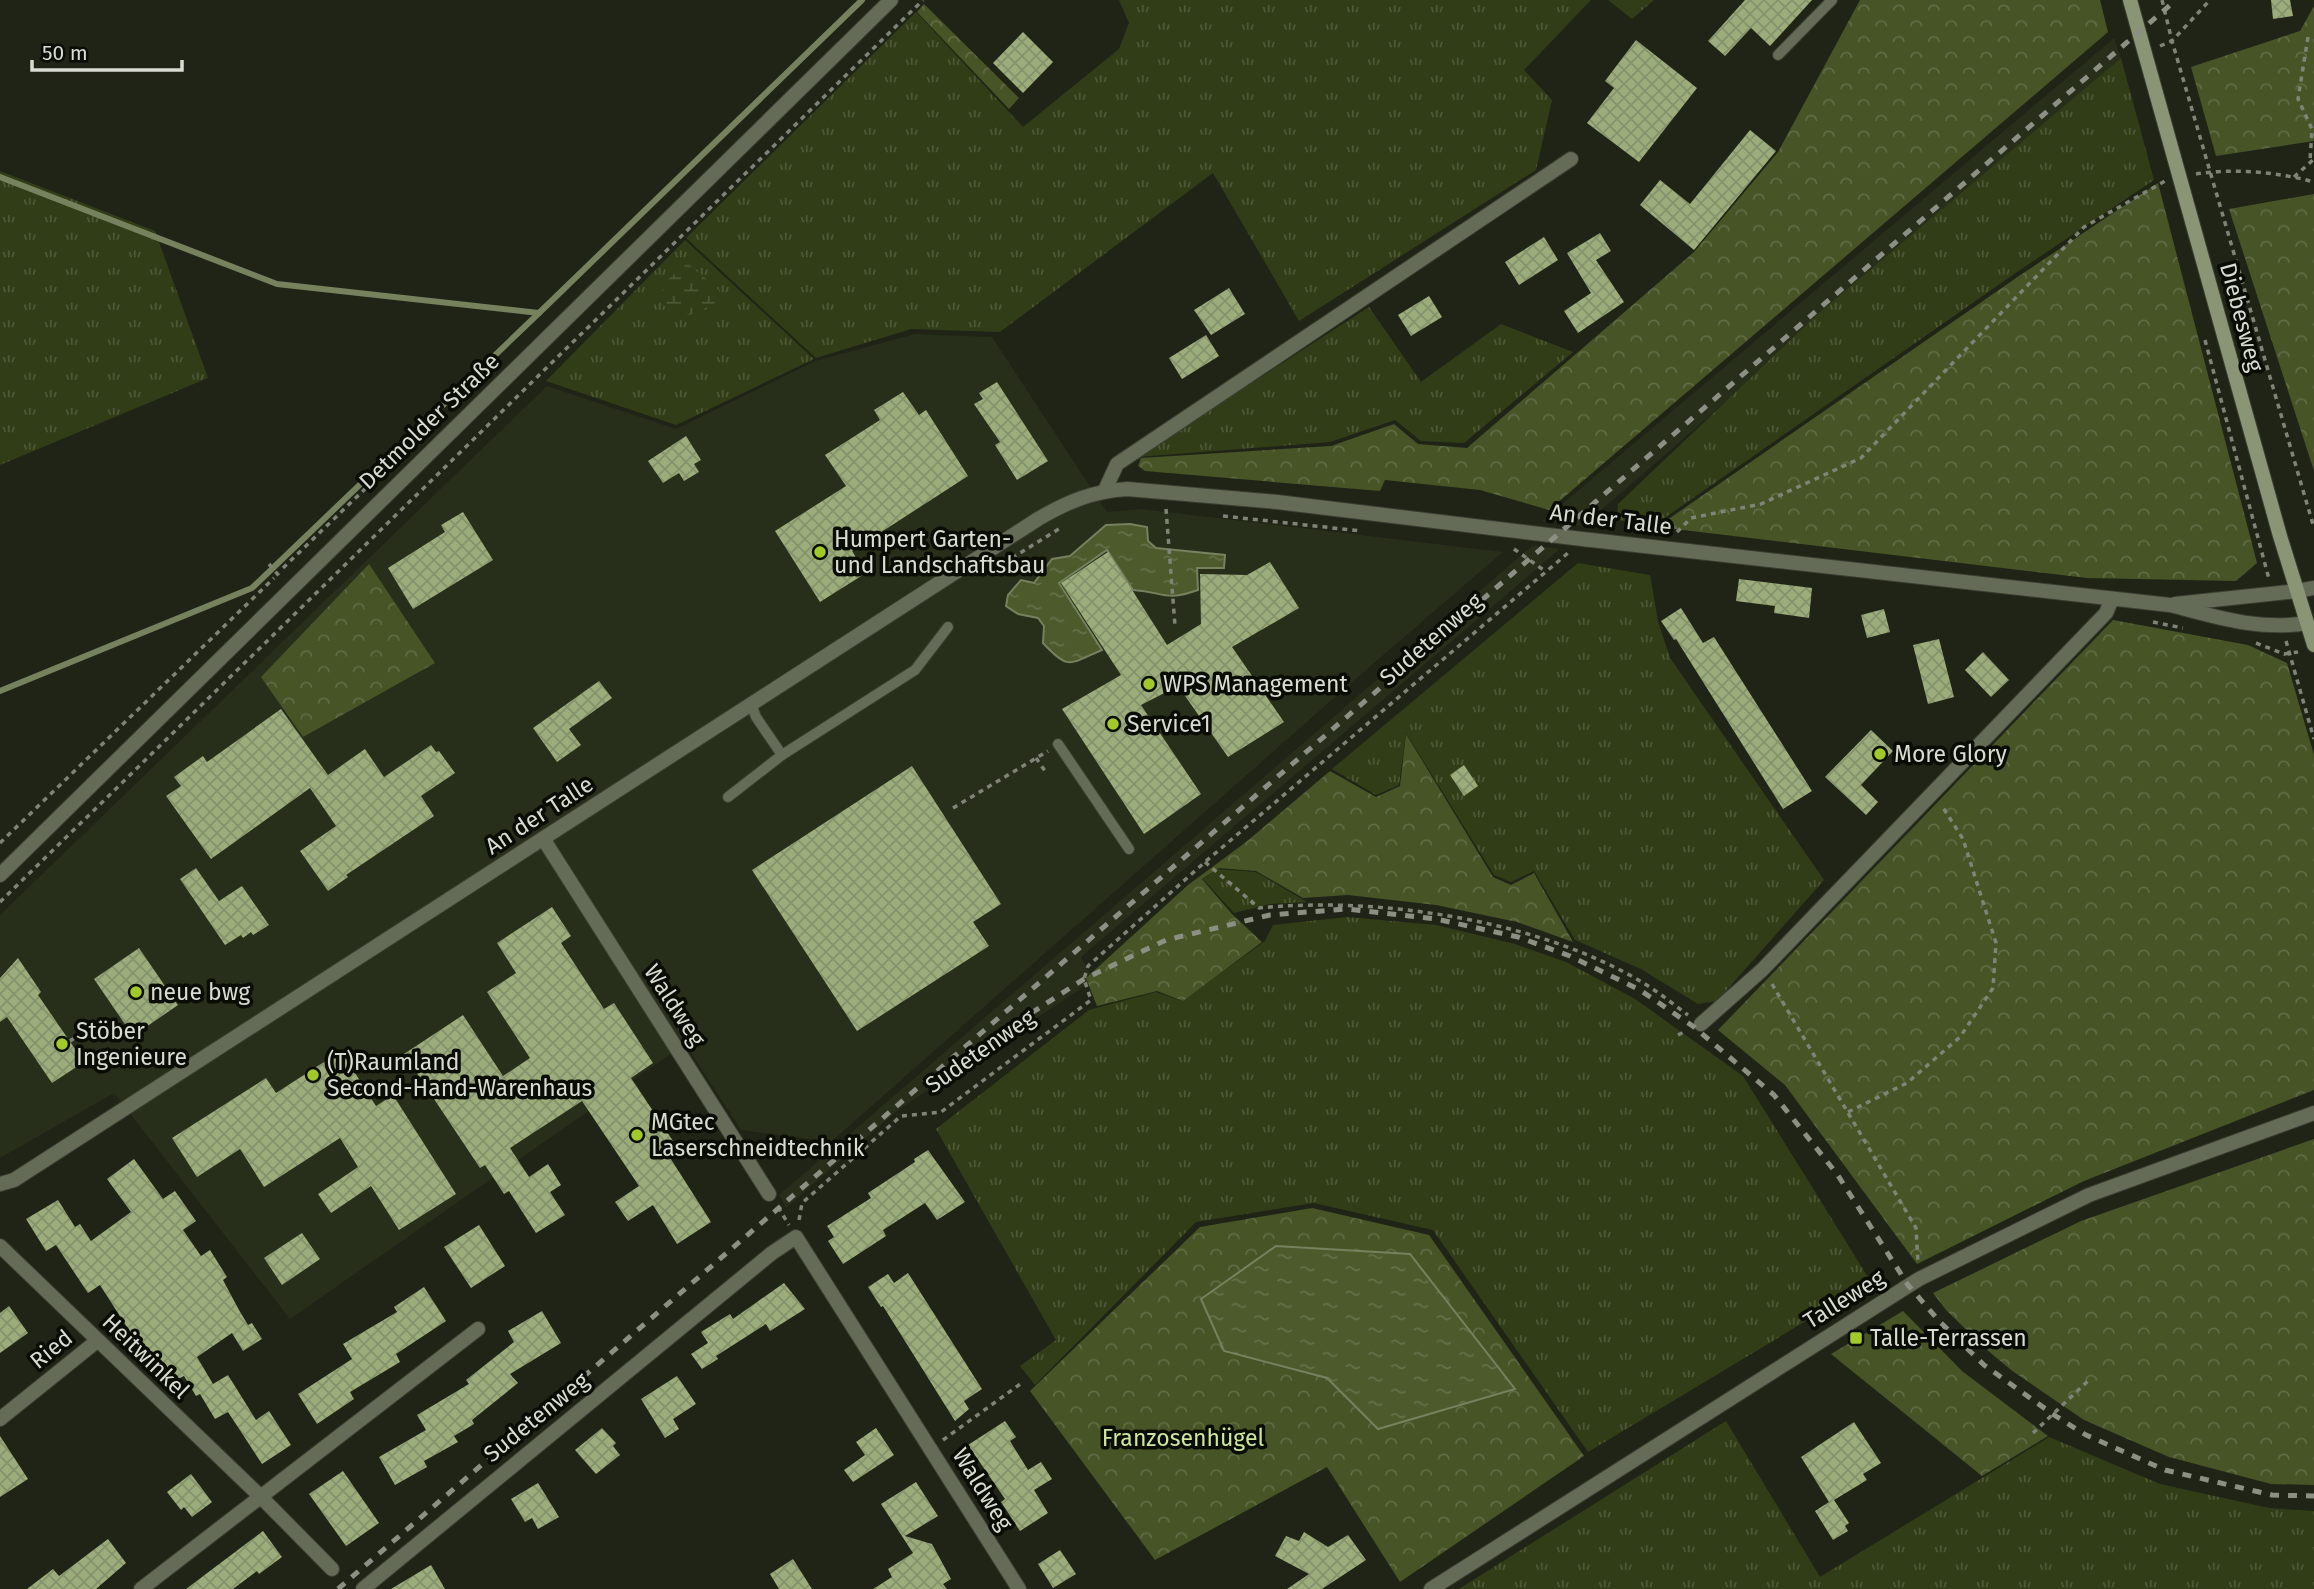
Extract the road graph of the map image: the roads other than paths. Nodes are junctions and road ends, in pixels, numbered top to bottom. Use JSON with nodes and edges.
{"nodes":[{"id":1,"x":891,"y":0,"type":"edge"},
{"id":2,"x":1832,"y":0,"type":"edge"},
{"id":3,"x":2130,"y":0,"type":"edge"},
{"id":4,"x":1778,"y":55,"type":"dead end"},
{"id":5,"x":1571,"y":159,"type":"dead end"},
{"id":6,"x":1105,"y":490,"type":"junction"},
{"id":7,"x":2314,"y":588,"type":"edge"},
{"id":8,"x":2297,"y":590,"type":"junction"},
{"id":9,"x":2112,"y":599,"type":"junction"},
{"id":10,"x":2170,"y":605,"type":"junction"},
{"id":11,"x":2311,"y":622,"type":"edge"},
{"id":12,"x":948,"y":626,"type":"dead end"},
{"id":13,"x":2308,"y":647,"type":"edge"},
{"id":14,"x":751,"y":704,"type":"junction"},
{"id":15,"x":1058,"y":744,"type":"road end"},
{"id":16,"x":782,"y":755,"type":"junction"},
{"id":17,"x":728,"y":797,"type":"dead end"},
{"id":18,"x":544,"y":840,"type":"junction"},
{"id":19,"x":1129,"y":849,"type":"dead end"},
{"id":20,"x":0,"y":875,"type":"edge"},
{"id":21,"x":1701,"y":1024,"type":"road end"},
{"id":22,"x":2314,"y":1113,"type":"edge"},
{"id":23,"x":0,"y":1184,"type":"edge"},
{"id":24,"x":769,"y":1194,"type":"dead end"},
{"id":25,"x":796,"y":1237,"type":"joint"},
{"id":26,"x":0,"y":1246,"type":"edge"},
{"id":27,"x":478,"y":1329,"type":"dead end"},
{"id":28,"x":97,"y":1341,"type":"junction"},
{"id":29,"x":0,"y":1419,"type":"edge"},
{"id":30,"x":261,"y":1497,"type":"junction"},
{"id":31,"x":332,"y":1569,"type":"dead end"},
{"id":32,"x":141,"y":1589,"type":"edge"},
{"id":33,"x":363,"y":1589,"type":"edge"},
{"id":34,"x":1019,"y":1589,"type":"edge"},
{"id":35,"x":1431,"y":1589,"type":"edge"}],
"edges":[{"from":1,"to":20,"type":"street","name":"Detmolder Straße"},
{"from":2,"to":4,"type":"lane"},
{"from":3,"to":8,"type":"main road","name":"Diebesweg"},
{"from":5,"to":6,"type":"street"},
{"from":6,"to":9,"type":"street","name":"An der Talle"},
{"from":6,"to":14,"type":"street","name":"An der Talle"},
{"from":7,"to":8,"type":"street","name":"An der Talle"},
{"from":8,"to":10,"type":"street","name":"An der Talle"},
{"from":8,"to":11,"type":"main road","name":"Diebesweg"},
{"from":9,"to":10,"type":"street","name":"An der Talle"},
{"from":9,"to":21,"type":"street"},
{"from":10,"to":11,"type":"street","name":"An der Talle"},
{"from":11,"to":13,"type":"main road","name":"Diebesweg"},
{"from":12,"to":16,"type":"lane"},
{"from":14,"to":16,"type":"lane"},
{"from":14,"to":18,"type":"street","name":"An der Talle"},
{"from":15,"to":19,"type":"lane"},
{"from":16,"to":17,"type":"lane"},
{"from":18,"to":23,"type":"street","name":"An der Talle"},
{"from":18,"to":24,"type":"street","name":"Waldweg"},
{"from":22,"to":35,"type":"street","name":"Talleweg"},
{"from":25,"to":33,"type":"street","name":"Sudetenweg"},
{"from":25,"to":34,"type":"street","name":"Waldweg"},
{"from":26,"to":28,"type":"street","name":"Heitwinkel"},
{"from":27,"to":30,"type":"street"},
{"from":28,"to":29,"type":"street","name":"Ried"},
{"from":28,"to":30,"type":"street","name":"Heitwinkel"},
{"from":30,"to":31,"type":"street","name":"Heitwinkel"},
{"from":30,"to":32,"type":"street"}]}
